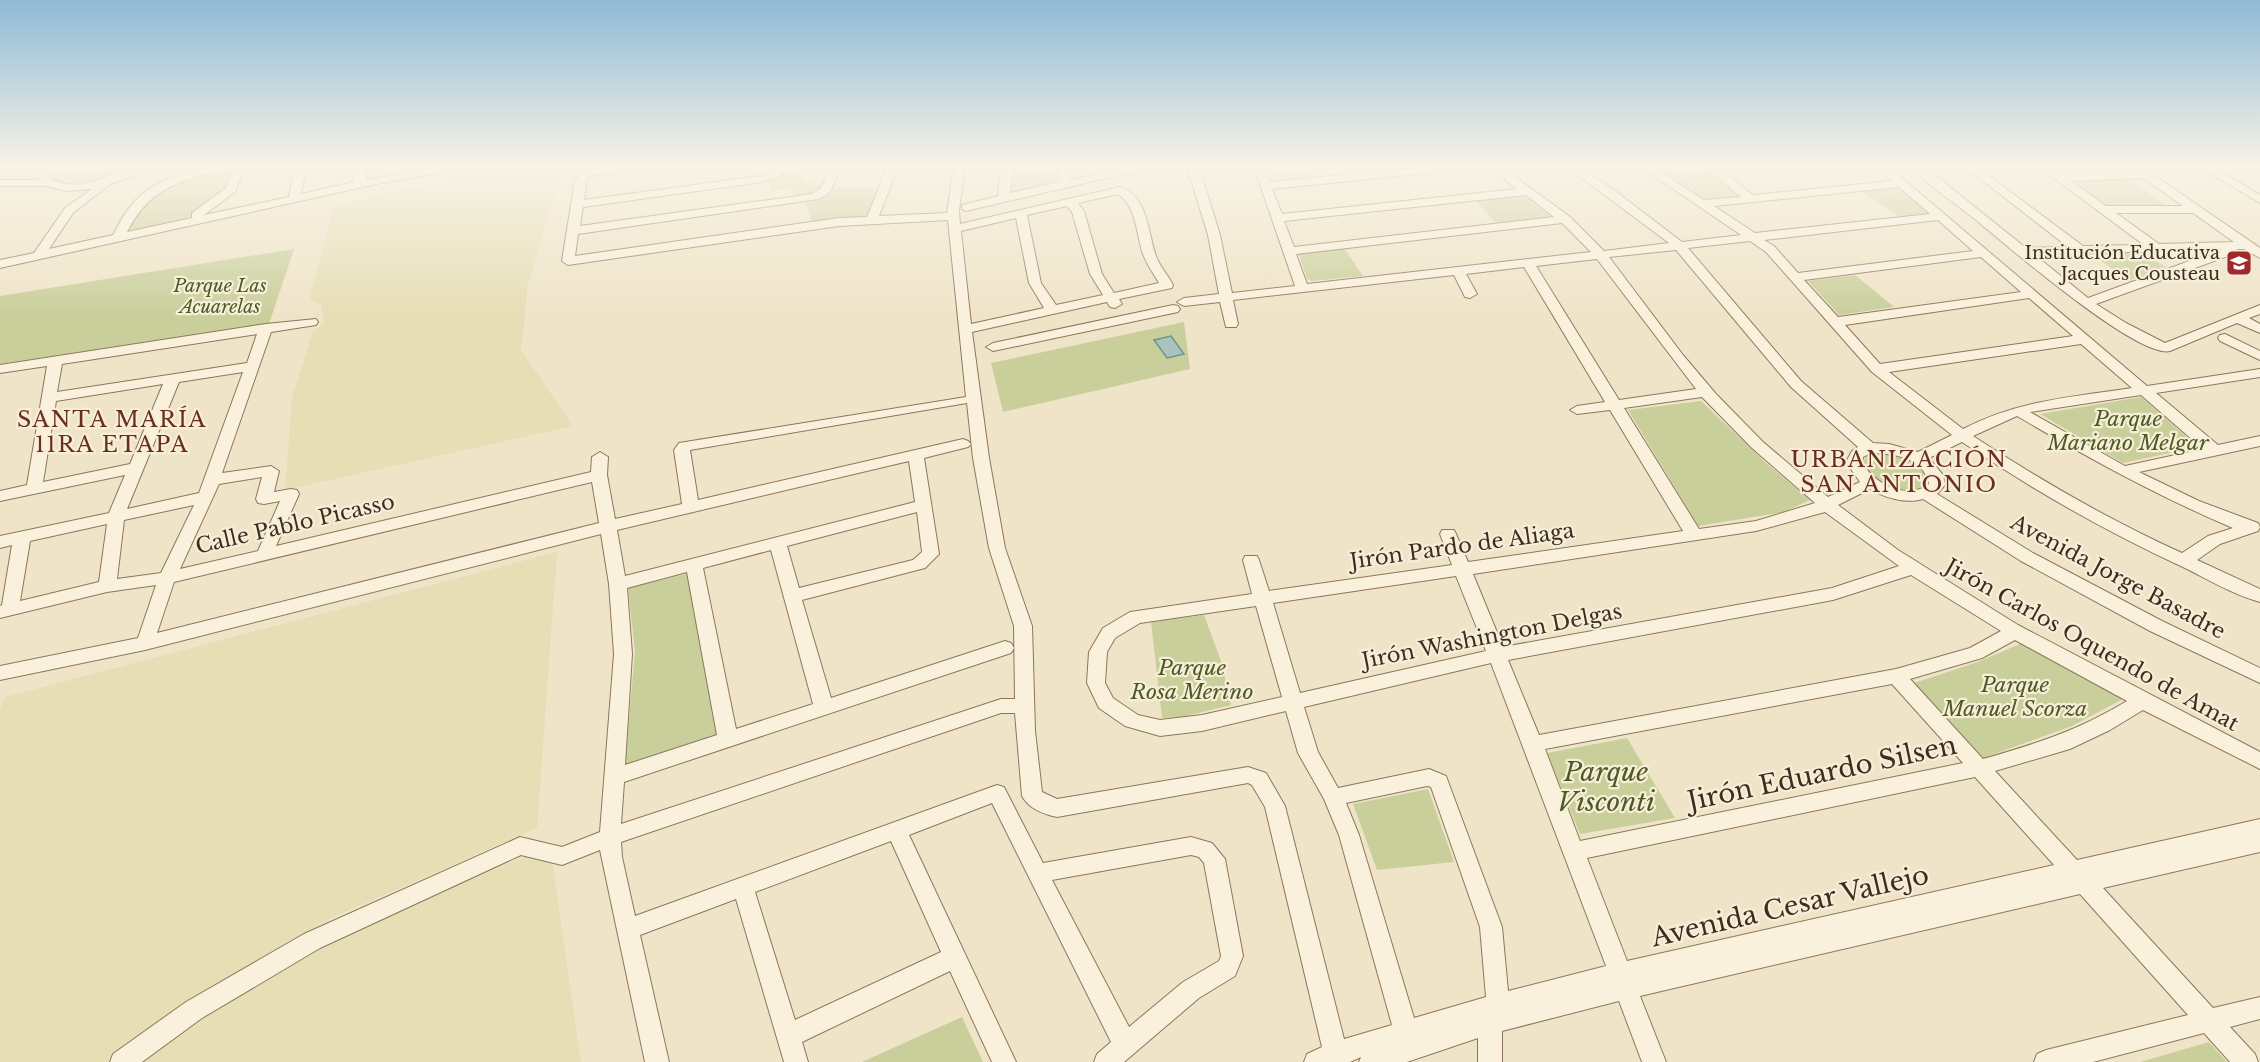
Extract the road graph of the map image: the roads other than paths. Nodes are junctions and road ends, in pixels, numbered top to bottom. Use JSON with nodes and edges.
{"nodes":[{"id":1,"x":1940,"y":216,"type":"edge"},
{"id":2,"x":65,"y":217,"type":"edge"},
{"id":3,"x":130,"y":217,"type":"edge"},
{"id":4,"x":195,"y":217,"type":"edge"},
{"id":5,"x":214,"y":217,"type":"edge"},
{"id":6,"x":575,"y":217,"type":"edge"},
{"id":7,"x":676,"y":217,"type":"edge"},
{"id":8,"x":873,"y":217,"type":"edge"},
{"id":9,"x":958,"y":217,"type":"junction"},
{"id":10,"x":967,"y":217,"type":"edge"},
{"id":11,"x":1022,"y":217,"type":"edge"},
{"id":12,"x":1080,"y":217,"type":"edge"},
{"id":13,"x":1138,"y":217,"type":"edge"},
{"id":14,"x":1208,"y":217,"type":"edge"},
{"id":15,"x":1289,"y":217,"type":"edge"},
{"id":16,"x":1562,"y":217,"type":"edge"},
{"id":17,"x":1643,"y":217,"type":"edge"},
{"id":18,"x":1722,"y":217,"type":"edge"},
{"id":19,"x":1935,"y":217,"type":"edge"},
{"id":20,"x":1979,"y":217,"type":"edge"},
{"id":21,"x":2036,"y":217,"type":"edge"},
{"id":22,"x":2113,"y":217,"type":"edge"},
{"id":23,"x":2207,"y":217,"type":"edge"},
{"id":24,"x":1276,"y":218,"type":"joint"},
{"id":25,"x":1565,"y":219,"type":"junction"},
{"id":26,"x":872,"y":220,"type":"junction"},
{"id":27,"x":185,"y":223,"type":"junction"},
{"id":28,"x":573,"y":231,"type":"junction"},
{"id":29,"x":1751,"y":236,"type":"junction"},
{"id":30,"x":118,"y":238,"type":"junction"},
{"id":31,"x":1679,"y":244,"type":"junction"},
{"id":32,"x":2247,"y":245,"type":"junction"},
{"id":33,"x":2155,"y":247,"type":"junction"},
{"id":34,"x":2080,"y":250,"type":"junction"},
{"id":35,"x":1289,"y":251,"type":"junction"},
{"id":36,"x":2023,"y":252,"type":"junction"},
{"id":37,"x":1983,"y":253,"type":"junction"},
{"id":38,"x":1600,"y":254,"type":"junction"},
{"id":39,"x":2260,"y":254,"type":"edge"},
{"id":40,"x":39,"y":255,"type":"junction"},
{"id":41,"x":1527,"y":262,"type":"junction"},
{"id":42,"x":0,"y":264,"type":"edge"},
{"id":43,"x":1458,"y":270,"type":"junction"},
{"id":44,"x":1796,"y":277,"type":"junction"},
{"id":45,"x":1302,"y":288,"type":"junction"},
{"id":46,"x":1470,"y":294,"type":"dead end"},
{"id":47,"x":2031,"y":294,"type":"junction"},
{"id":48,"x":1110,"y":297,"type":"junction"},
{"id":49,"x":1226,"y":297,"type":"junction"},
{"id":50,"x":2086,"y":303,"type":"junction"},
{"id":51,"x":2260,"y":309,"type":"edge"},
{"id":52,"x":1052,"y":310,"type":"junction"},
{"id":53,"x":2237,"y":318,"type":"junction"},
{"id":54,"x":1127,"y":319,"type":"junction"},
{"id":55,"x":311,"y":322,"type":"dead end"},
{"id":56,"x":1834,"y":322,"type":"junction"},
{"id":57,"x":1231,"y":324,"type":"dead end"},
{"id":58,"x":266,"y":328,"type":"junction"},
{"id":59,"x":966,"y":329,"type":"junction"},
{"id":60,"x":2260,"y":329,"type":"edge"},
{"id":61,"x":2084,"y":339,"type":"junction"},
{"id":62,"x":2225,"y":339,"type":"dead end"},
{"id":63,"x":993,"y":347,"type":"dead end"},
{"id":64,"x":2260,"y":356,"type":"edge"},
{"id":65,"x":55,"y":361,"type":"junction"},
{"id":66,"x":252,"y":366,"type":"junction"},
{"id":67,"x":0,"y":369,"type":"edge"},
{"id":68,"x":1877,"y":369,"type":"junction"},
{"id":69,"x":2260,"y":373,"type":"edge"},
{"id":70,"x":173,"y":378,"type":"junction"},
{"id":71,"x":2145,"y":391,"type":"junction"},
{"id":72,"x":1707,"y":392,"type":"junction"},
{"id":73,"x":50,"y":398,"type":"junction"},
{"id":74,"x":962,"y":400,"type":"dead end"},
{"id":75,"x":1616,"y":405,"type":"junction"},
{"id":76,"x":1577,"y":410,"type":"dead end"},
{"id":77,"x":2018,"y":411,"type":"junction"},
{"id":78,"x":1962,"y":435,"type":"junction"},
{"id":79,"x":2260,"y":441,"type":"edge"},
{"id":80,"x":963,"y":444,"type":"dead end"},
{"id":81,"x":1869,"y":448,"type":"junction"},
{"id":82,"x":2215,"y":451,"type":"junction"},
{"id":83,"x":916,"y":455,"type":"junction"},
{"id":84,"x":1918,"y":458,"type":"junction"},
{"id":85,"x":136,"y":468,"type":"junction"},
{"id":86,"x":2123,"y":471,"type":"junction"},
{"id":87,"x":212,"y":480,"type":"junction"},
{"id":88,"x":1870,"y":483,"type":"junction"},
{"id":89,"x":34,"y":489,"type":"junction"},
{"id":90,"x":1926,"y":494,"type":"junction"},
{"id":91,"x":0,"y":496,"type":"edge"},
{"id":92,"x":207,"y":497,"type":"junction"},
{"id":93,"x":1826,"y":504,"type":"junction"},
{"id":94,"x":924,"y":505,"type":"junction"},
{"id":95,"x":691,"y":507,"type":"junction"},
{"id":96,"x":116,"y":516,"type":"junction"},
{"id":97,"x":609,"y":526,"type":"junction"},
{"id":98,"x":2254,"y":526,"type":"edge"},
{"id":99,"x":1448,"y":534,"type":"dead end"},
{"id":100,"x":1694,"y":535,"type":"junction"},
{"id":101,"x":22,"y":537,"type":"junction"},
{"id":102,"x":0,"y":542,"type":"edge"},
{"id":103,"x":777,"y":542,"type":"junction"},
{"id":104,"x":264,"y":555,"type":"junction"},
{"id":105,"x":1251,"y":560,"type":"dead end"},
{"id":106,"x":2183,"y":561,"type":"junction"},
{"id":107,"x":694,"y":564,"type":"junction"},
{"id":108,"x":1913,"y":568,"type":"junction"},
{"id":109,"x":1461,"y":569,"type":"junction"},
{"id":110,"x":167,"y":578,"type":"junction"},
{"id":111,"x":618,"y":584,"type":"junction"},
{"id":112,"x":107,"y":586,"type":"junction"},
{"id":113,"x":793,"y":596,"type":"junction"},
{"id":114,"x":2260,"y":596,"type":"edge"},
{"id":115,"x":1262,"y":598,"type":"junction"},
{"id":116,"x":5,"y":611,"type":"edge"},
{"id":117,"x":2016,"y":631,"type":"junction"},
{"id":118,"x":145,"y":643,"type":"junction"},
{"id":119,"x":1005,"y":648,"type":"dead end"},
{"id":120,"x":1496,"y":655,"type":"junction"},
{"id":121,"x":0,"y":673,"type":"edge"},
{"id":122,"x":1896,"y":676,"type":"junction"},
{"id":123,"x":2260,"y":676,"type":"edge"},
{"id":124,"x":1096,"y":683,"type":"joint"},
{"id":125,"x":1293,"y":701,"type":"junction"},
{"id":126,"x":2143,"y":701,"type":"junction"},
{"id":127,"x":1025,"y":706,"type":"junction"},
{"id":128,"x":824,"y":708,"type":"junction"},
{"id":129,"x":728,"y":739,"type":"junction"},
{"id":130,"x":1532,"y":744,"type":"junction"},
{"id":131,"x":2260,"y":761,"type":"edge"},
{"id":132,"x":1979,"y":768,"type":"junction"},
{"id":133,"x":614,"y":777,"type":"junction"},
{"id":134,"x":1333,"y":797,"type":"junction"},
{"id":135,"x":2260,"y":828,"type":"edge"},
{"id":136,"x":896,"y":830,"type":"junction"},
{"id":137,"x":610,"y":837,"type":"junction"},
{"id":138,"x":2260,"y":843,"type":"edge"},
{"id":139,"x":1572,"y":852,"type":"junction"},
{"id":140,"x":1038,"y":873,"type":"junction"},
{"id":141,"x":2078,"y":877,"type":"junction"},
{"id":142,"x":743,"y":887,"type":"junction"},
{"id":143,"x":628,"y":929,"type":"junction"},
{"id":144,"x":955,"y":957,"type":"junction"},
{"id":145,"x":1623,"y":981,"type":"junction"},
{"id":146,"x":2260,"y":1008,"type":"edge"},
{"id":147,"x":1494,"y":1014,"type":"junction"},
{"id":148,"x":2209,"y":1022,"type":"junction"},
{"id":149,"x":1406,"y":1032,"type":"junction"},
{"id":150,"x":788,"y":1036,"type":"junction"},
{"id":151,"x":1125,"y":1044,"type":"junction"},
{"id":152,"x":1330,"y":1059,"type":"edge"},
{"id":153,"x":122,"y":1062,"type":"edge"},
{"id":154,"x":657,"y":1062,"type":"edge"},
{"id":155,"x":796,"y":1062,"type":"edge"},
{"id":156,"x":1004,"y":1062,"type":"edge"},
{"id":157,"x":1106,"y":1062,"type":"edge"},
{"id":158,"x":1371,"y":1062,"type":"edge"},
{"id":159,"x":1490,"y":1062,"type":"edge"},
{"id":160,"x":1654,"y":1062,"type":"edge"},
{"id":161,"x":2046,"y":1062,"type":"edge"},
{"id":162,"x":2246,"y":1062,"type":"edge"}],
"edges":[{"from":1,"to":37,"type":"street"},
{"from":2,"to":40,"type":"street"},
{"from":3,"to":30,"type":"street"},
{"from":4,"to":27,"type":"street"},
{"from":5,"to":27,"type":"street"},
{"from":6,"to":28,"type":"street"},
{"from":7,"to":28,"type":"street"},
{"from":8,"to":26,"type":"street"},
{"from":9,"to":10,"type":"street"},
{"from":9,"to":26,"type":"street"},
{"from":9,"to":59,"type":"street"},
{"from":11,"to":52,"type":"street"},
{"from":12,"to":48,"type":"street"},
{"from":13,"to":48,"type":"street"},
{"from":14,"to":49,"type":"street"},
{"from":15,"to":24,"type":"street"},
{"from":16,"to":25,"type":"street","name":"Jirón Carlos Oquendo de Amat"},
{"from":17,"to":31,"type":"street"},
{"from":18,"to":29,"type":"street"},
{"from":19,"to":29,"type":"street"},
{"from":20,"to":36,"type":"street"},
{"from":21,"to":34,"type":"street"},
{"from":22,"to":33,"type":"street"},
{"from":23,"to":32,"type":"street"},
{"from":24,"to":35,"type":"street"},
{"from":25,"to":35,"type":"street"},
{"from":25,"to":38,"type":"street","name":"Jirón Carlos Oquendo de Amat"},
{"from":26,"to":28,"type":"street"},
{"from":27,"to":30,"type":"street"},
{"from":29,"to":31,"type":"street"},
{"from":29,"to":44,"type":"street"},
{"from":30,"to":40,"type":"street"},
{"from":31,"to":38,"type":"street"},
{"from":31,"to":81,"type":"street"},
{"from":32,"to":33,"type":"street"},
{"from":32,"to":39,"type":"street"},
{"from":32,"to":50,"type":"street"},
{"from":33,"to":34,"type":"street"},
{"from":34,"to":36,"type":"street"},
{"from":35,"to":45,"type":"street"},
{"from":36,"to":50,"type":"street"},
{"from":37,"to":44,"type":"street"},
{"from":37,"to":47,"type":"street"},
{"from":38,"to":41,"type":"street"},
{"from":38,"to":72,"type":"street","name":"Jirón Carlos Oquendo de Amat"},
{"from":40,"to":42,"type":"street"},
{"from":41,"to":43,"type":"street"},
{"from":41,"to":75,"type":"street"},
{"from":43,"to":45,"type":"street"},
{"from":43,"to":46,"type":"street"},
{"from":44,"to":56,"type":"street"},
{"from":45,"to":49,"type":"street"},
{"from":47,"to":56,"type":"street"},
{"from":47,"to":61,"type":"street"},
{"from":48,"to":52,"type":"street"},
{"from":48,"to":54,"type":"street"},
{"from":49,"to":54,"type":"street"},
{"from":49,"to":57,"type":"street"},
{"from":50,"to":53,"type":"street"},
{"from":51,"to":53,"type":"street"},
{"from":52,"to":59,"type":"street"},
{"from":53,"to":60,"type":"street"},
{"from":54,"to":63,"type":"street"},
{"from":55,"to":58,"type":"street"},
{"from":56,"to":68,"type":"street"},
{"from":58,"to":65,"type":"street"},
{"from":58,"to":66,"type":"street"},
{"from":59,"to":127,"type":"street"},
{"from":61,"to":68,"type":"street"},
{"from":61,"to":71,"type":"street"},
{"from":62,"to":64,"type":"street"},
{"from":65,"to":67,"type":"street"},
{"from":65,"to":73,"type":"street"},
{"from":66,"to":70,"type":"street"},
{"from":66,"to":87,"type":"street"},
{"from":68,"to":78,"type":"street"},
{"from":69,"to":71,"type":"street"},
{"from":70,"to":73,"type":"street"},
{"from":70,"to":85,"type":"street"},
{"from":71,"to":77,"type":"street"},
{"from":71,"to":82,"type":"street"},
{"from":72,"to":75,"type":"street"},
{"from":72,"to":93,"type":"street","name":"Jirón Carlos Oquendo de Amat"},
{"from":73,"to":89,"type":"street"},
{"from":74,"to":95,"type":"street"},
{"from":75,"to":76,"type":"street"},
{"from":75,"to":100,"type":"street"},
{"from":77,"to":78,"type":"street"},
{"from":77,"to":86,"type":"street"},
{"from":78,"to":84,"type":"street"},
{"from":78,"to":106,"type":"street"},
{"from":79,"to":82,"type":"street"},
{"from":80,"to":83,"type":"street"},
{"from":81,"to":84,"type":"street"},
{"from":81,"to":88,"type":"street"},
{"from":82,"to":86,"type":"street"},
{"from":83,"to":94,"type":"street"},
{"from":83,"to":95,"type":"street"},
{"from":84,"to":90,"type":"street"},
{"from":85,"to":89,"type":"street"},
{"from":85,"to":96,"type":"street"},
{"from":86,"to":98,"type":"street"},
{"from":87,"to":92,"type":"street"},
{"from":87,"to":104,"type":"street"},
{"from":88,"to":90,"type":"street"},
{"from":88,"to":93,"type":"street","name":"Jirón Pardo de Aliaga"},
{"from":89,"to":91,"type":"street"},
{"from":90,"to":123,"type":"street","name":"Avenida Jorge Basadre"},
{"from":92,"to":96,"type":"street"},
{"from":92,"to":110,"type":"street"},
{"from":93,"to":100,"type":"street","name":"Jirón Pardo de Aliaga"},
{"from":93,"to":108,"type":"street","name":"Jirón Carlos Oquendo de Amat"},
{"from":94,"to":103,"type":"street"},
{"from":94,"to":113,"type":"street"},
{"from":95,"to":97,"type":"street"},
{"from":96,"to":101,"type":"street"},
{"from":96,"to":112,"type":"street"},
{"from":97,"to":104,"type":"street","name":"Calle Pablo Picasso"},
{"from":97,"to":111,"type":"street"},
{"from":97,"to":118,"type":"street"},
{"from":98,"to":106,"type":"street"},
{"from":99,"to":109,"type":"street"},
{"from":100,"to":109,"type":"street","name":"Jirón Pardo de Aliaga"},
{"from":101,"to":102,"type":"street"},
{"from":101,"to":116,"type":"street"},
{"from":103,"to":107,"type":"street"},
{"from":103,"to":113,"type":"street"},
{"from":104,"to":110,"type":"street","name":"Calle Pablo Picasso"},
{"from":105,"to":115,"type":"street"},
{"from":106,"to":114,"type":"street"},
{"from":107,"to":111,"type":"street"},
{"from":107,"to":129,"type":"street"},
{"from":108,"to":117,"type":"street","name":"Jirón Carlos Oquendo de Amat"},
{"from":108,"to":120,"type":"street","name":"Jirón Washington Delgas"},
{"from":109,"to":115,"type":"street","name":"Jirón Pardo de Aliaga"},
{"from":109,"to":120,"type":"street"},
{"from":110,"to":112,"type":"street","name":"Calle Pablo Picasso"},
{"from":110,"to":118,"type":"street"},
{"from":111,"to":133,"type":"street"},
{"from":112,"to":116,"type":"street","name":"Calle Pablo Picasso"},
{"from":113,"to":128,"type":"street"},
{"from":115,"to":124,"type":"street","name":"Jirón Pardo de Aliaga"},
{"from":115,"to":125,"type":"street"},
{"from":117,"to":122,"type":"street"},
{"from":117,"to":126,"type":"street","name":"Jirón Carlos Oquendo de Amat"},
{"from":118,"to":121,"type":"street"},
{"from":119,"to":128,"type":"street"},
{"from":120,"to":125,"type":"street","name":"Jirón Washington Delgas"},
{"from":120,"to":130,"type":"street"},
{"from":122,"to":130,"type":"street"},
{"from":122,"to":132,"type":"street"},
{"from":124,"to":125,"type":"street","name":"Jirón Washington Delgas"},
{"from":125,"to":134,"type":"street"},
{"from":126,"to":131,"type":"street","name":"Jirón Carlos Oquendo de Amat"},
{"from":126,"to":132,"type":"street","name":"Jirón Eduardo Silsen"},
{"from":127,"to":137,"type":"street"},
{"from":127,"to":152,"type":"street"},
{"from":128,"to":129,"type":"street"},
{"from":129,"to":133,"type":"street"},
{"from":130,"to":139,"type":"street"},
{"from":132,"to":139,"type":"street","name":"Jirón Eduardo Silsen"},
{"from":132,"to":141,"type":"street"},
{"from":133,"to":137,"type":"street"},
{"from":134,"to":147,"type":"street"},
{"from":134,"to":149,"type":"street"},
{"from":135,"to":141,"type":"street","name":"Avenida Cesar Vallejo"},
{"from":136,"to":140,"type":"street"},
{"from":136,"to":142,"type":"street"},
{"from":136,"to":144,"type":"street"},
{"from":137,"to":143,"type":"street"},
{"from":137,"to":153,"type":"street"},
{"from":138,"to":141,"type":"street","name":"Avenida Cesar Vallejo"},
{"from":139,"to":145,"type":"street"},
{"from":140,"to":151,"type":"street"},
{"from":140,"to":151,"type":"street"},
{"from":141,"to":145,"type":"street","name":"Avenida Cesar Vallejo"},
{"from":141,"to":148,"type":"street"},
{"from":142,"to":143,"type":"street"},
{"from":142,"to":150,"type":"street"},
{"from":143,"to":154,"type":"street"},
{"from":144,"to":150,"type":"street"},
{"from":144,"to":156,"type":"street"},
{"from":145,"to":147,"type":"street","name":"Avenida Cesar Vallejo"},
{"from":145,"to":160,"type":"street"},
{"from":146,"to":148,"type":"street"},
{"from":147,"to":149,"type":"street","name":"Avenida Cesar Vallejo"},
{"from":147,"to":158,"type":"street","name":"Avenida Cesar Vallejo"},
{"from":147,"to":159,"type":"street"},
{"from":148,"to":161,"type":"street"},
{"from":148,"to":162,"type":"street"},
{"from":149,"to":152,"type":"street","name":"Avenida Cesar Vallejo"},
{"from":150,"to":155,"type":"street"},
{"from":151,"to":157,"type":"street"}]}
